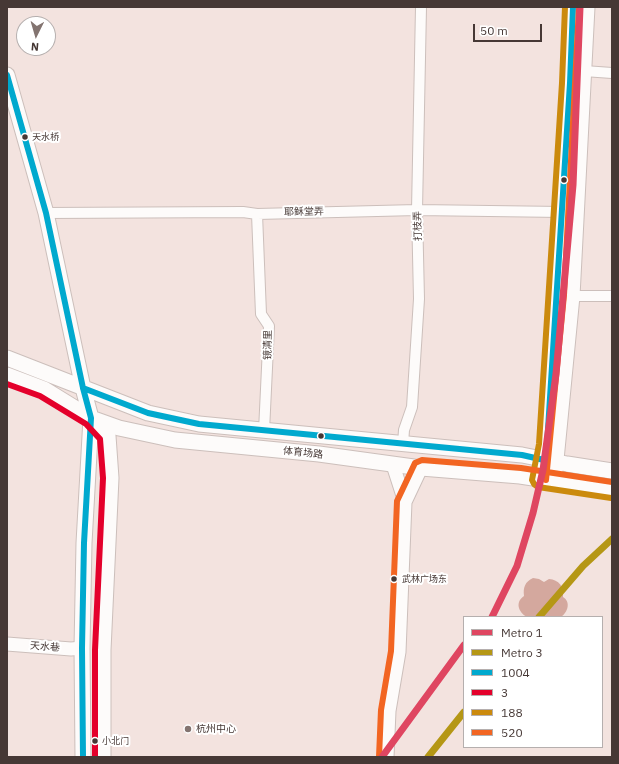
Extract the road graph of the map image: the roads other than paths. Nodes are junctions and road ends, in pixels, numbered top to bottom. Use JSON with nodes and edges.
{"nodes":[{"id":1,"x":421,"y":7,"type":"edge"},
{"id":2,"x":573,"y":7,"type":"edge"},
{"id":3,"x":587,"y":7,"type":"edge"},
{"id":4,"x":584,"y":71,"type":"junction"},
{"id":5,"x":612,"y":73,"type":"edge"},
{"id":6,"x":7,"y":75,"type":"edge"},
{"id":7,"x":417,"y":210,"type":"junction"},
{"id":8,"x":562,"y":212,"type":"junction"},
{"id":9,"x":46,"y":213,"type":"junction"},
{"id":10,"x":257,"y":214,"type":"junction"},
{"id":11,"x":572,"y":296,"type":"junction"},
{"id":12,"x":612,"y":296,"type":"edge"},
{"id":13,"x":550,"y":305,"type":"dead end"},
{"id":14,"x":7,"y":358,"type":"edge"},
{"id":15,"x":7,"y":375,"type":"edge"},
{"id":16,"x":83,"y":388,"type":"junction"},
{"id":17,"x":91,"y":418,"type":"junction"},
{"id":18,"x":264,"y":430,"type":"junction"},
{"id":19,"x":403,"y":444,"type":"junction"},
{"id":20,"x":550,"y":461,"type":"junction"},
{"id":21,"x":393,"y":465,"type":"junction"},
{"id":22,"x":421,"y":468,"type":"junction"},
{"id":23,"x":612,"y":471,"type":"edge"},
{"id":24,"x":547,"y":480,"type":"junction"},
{"id":25,"x":612,"y":490,"type":"edge"},
{"id":26,"x":405,"y":502,"type":"junction"},
{"id":27,"x":7,"y":644,"type":"edge"},
{"id":28,"x":82,"y":648,"type":"junction"},
{"id":29,"x":83,"y":757,"type":"edge"},
{"id":30,"x":102,"y":757,"type":"edge"},
{"id":31,"x":387,"y":757,"type":"edge"}],
"edges":[{"from":1,"to":7,"type":"street","name":"打枝弄"},
{"from":2,"to":8,"type":"main road"},
{"from":3,"to":4,"type":"main road"},
{"from":4,"to":5,"type":"street"},
{"from":4,"to":11,"type":"main road"},
{"from":6,"to":9,"type":"main road"},
{"from":7,"to":8,"type":"street","name":"耶稣堂弄"},
{"from":7,"to":10,"type":"street","name":"耶稣堂弄"},
{"from":7,"to":19,"type":"street","name":"打枝弄"},
{"from":8,"to":20,"type":"main road"},
{"from":9,"to":10,"type":"street","name":"耶稣堂弄"},
{"from":9,"to":16,"type":"main road"},
{"from":10,"to":18,"type":"street","name":"镜清里"},
{"from":11,"to":12,"type":"street"},
{"from":11,"to":20,"type":"main road"},
{"from":13,"to":20,"type":"main road"},
{"from":14,"to":16,"type":"main road","name":"体育场路"},
{"from":15,"to":17,"type":"main road","name":"体育场路"},
{"from":16,"to":17,"type":"main road"},
{"from":16,"to":18,"type":"main road","name":"体育场路"},
{"from":17,"to":21,"type":"main road","name":"体育场路"},
{"from":17,"to":28,"type":"main road"},
{"from":17,"to":30,"type":"main road"},
{"from":18,"to":19,"type":"main road","name":"体育场路"},
{"from":19,"to":20,"type":"main road","name":"体育场路"},
{"from":20,"to":23,"type":"main road","name":"体育场路"},
{"from":20,"to":24,"type":"main road"},
{"from":21,"to":22,"type":"main road","name":"体育场路"},
{"from":21,"to":26,"type":"street"},
{"from":22,"to":24,"type":"main road","name":"体育场路"},
{"from":22,"to":26,"type":"street"},
{"from":24,"to":25,"type":"main road","name":"体育场路"},
{"from":26,"to":31,"type":"street"},
{"from":27,"to":28,"type":"street","name":"天水巷"},
{"from":28,"to":29,"type":"main road"}]}
